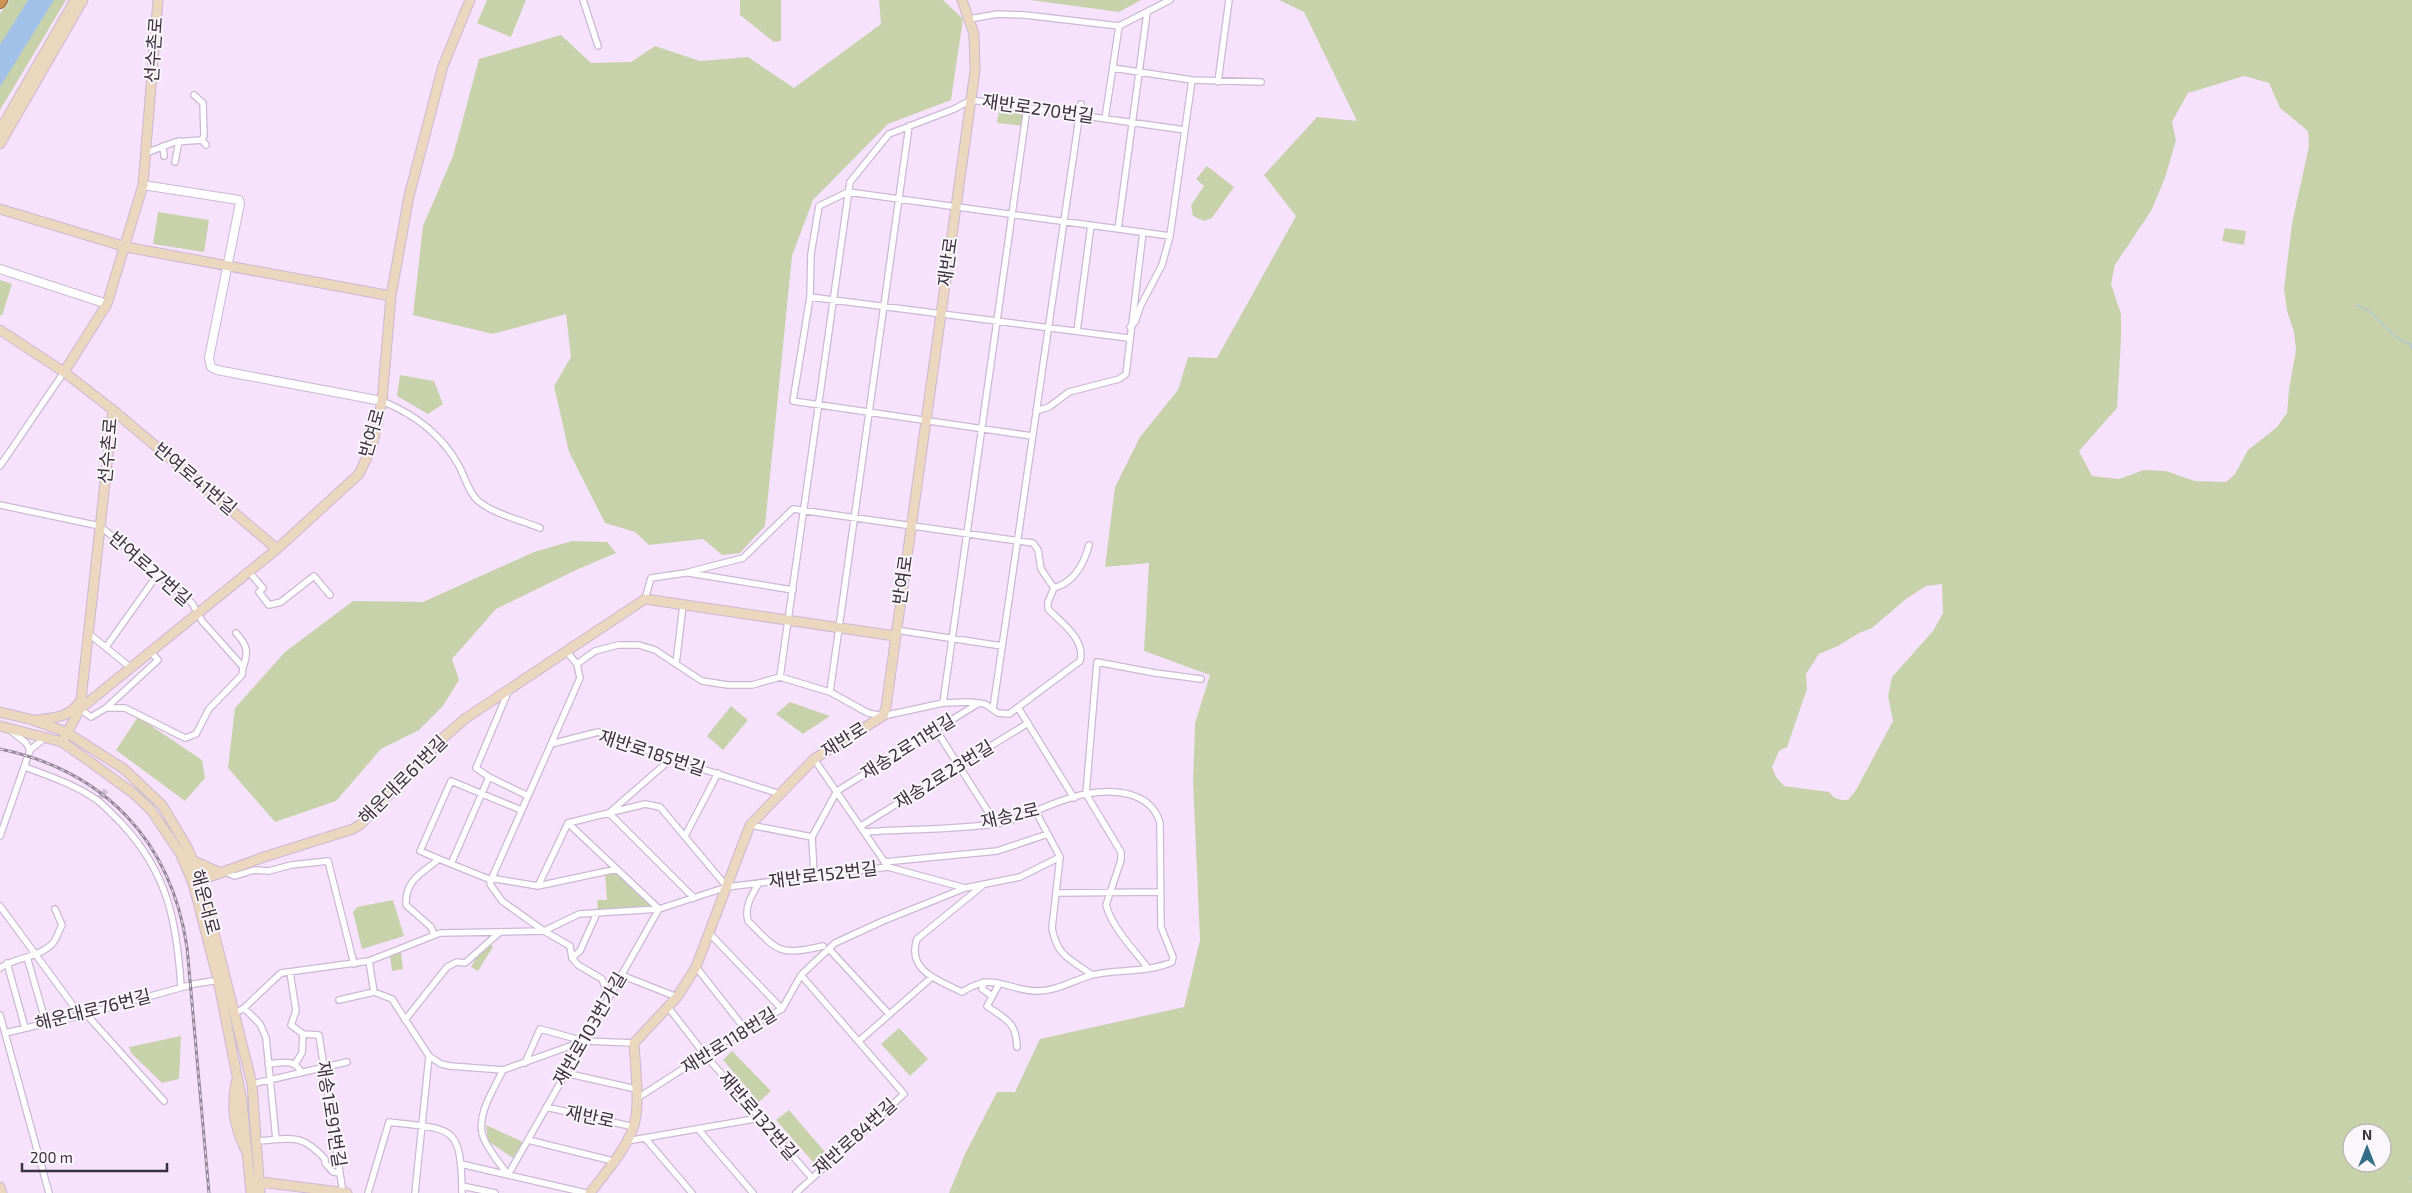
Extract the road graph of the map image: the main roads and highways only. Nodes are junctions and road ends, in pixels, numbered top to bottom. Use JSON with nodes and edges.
{"nodes":[{"id":1,"x":75,"y":0,"type":"edge"},
{"id":2,"x":83,"y":0,"type":"edge"},
{"id":3,"x":158,"y":0,"type":"edge"},
{"id":4,"x":470,"y":0,"type":"edge"},
{"id":5,"x":962,"y":0,"type":"edge"},
{"id":6,"x":0,"y":130,"type":"edge"},
{"id":7,"x":0,"y":144,"type":"edge"},
{"id":8,"x":0,"y":209,"type":"edge"},
{"id":9,"x":126,"y":247,"type":"junction"},
{"id":10,"x":391,"y":296,"type":"junction"},
{"id":11,"x":0,"y":330,"type":"edge"},
{"id":12,"x":64,"y":372,"type":"junction"},
{"id":13,"x":113,"y":410,"type":"junction"},
{"id":14,"x":910,"y":525,"type":"joint"},
{"id":15,"x":277,"y":549,"type":"junction"},
{"id":16,"x":896,"y":633,"type":"junction"},
{"id":17,"x":84,"y":676,"type":"junction"},
{"id":18,"x":103,"y":690,"type":"junction"},
{"id":19,"x":80,"y":705,"type":"junction"},
{"id":20,"x":0,"y":712,"type":"edge"},
{"id":21,"x":33,"y":720,"type":"junction"},
{"id":22,"x":0,"y":726,"type":"edge"},
{"id":23,"x":66,"y":732,"type":"junction"},
{"id":24,"x":62,"y":742,"type":"junction"},
{"id":25,"x":194,"y":861,"type":"junction"},
{"id":26,"x":223,"y":872,"type":"junction"},
{"id":27,"x":197,"y":882,"type":"junction"},
{"id":28,"x":222,"y":979,"type":"junction"},
{"id":29,"x":255,"y":1181,"type":"junction"},
{"id":30,"x":0,"y":1187,"type":"edge"},
{"id":31,"x":297,"y":1190,"type":"edge"},
{"id":32,"x":322,"y":1191,"type":"edge"},
{"id":33,"x":2,"y":1193,"type":"edge"},
{"id":34,"x":251,"y":1193,"type":"edge"},
{"id":35,"x":260,"y":1193,"type":"edge"},
{"id":36,"x":345,"y":1193,"type":"edge"},
{"id":37,"x":590,"y":1193,"type":"edge"}],
"edges":[{"from":1,"to":6,"type":"main road"},
{"from":2,"to":7,"type":"main road"},
{"from":3,"to":9,"type":"main road","name":"선수촌로"},
{"from":4,"to":10,"type":"main road","name":"반여로"},
{"from":5,"to":14,"type":"main road","name":"재반로"},
{"from":8,"to":9,"type":"main road"},
{"from":9,"to":10,"type":"main road"},
{"from":9,"to":12,"type":"main road","name":"선수촌로"},
{"from":10,"to":15,"type":"main road","name":"반여로"},
{"from":11,"to":12,"type":"main road"},
{"from":12,"to":13,"type":"main road","name":"선수촌로"},
{"from":13,"to":15,"type":"main road","name":"반여로41번길"},
{"from":13,"to":17,"type":"main road","name":"선수촌로"},
{"from":14,"to":16,"type":"main road","name":"반여로"},
{"from":15,"to":18,"type":"main road","name":"반여로"},
{"from":16,"to":26,"type":"main road","name":"해운대로61번길"},
{"from":16,"to":37,"type":"main road","name":"재반로"},
{"from":17,"to":18,"type":"main road"},
{"from":17,"to":19,"type":"main road","name":"선수촌로"},
{"from":18,"to":19,"type":"main road","name":"반여로"},
{"from":19,"to":21,"type":"main road"},
{"from":19,"to":23,"type":"main road","name":"반여로"},
{"from":20,"to":21,"type":"main road","name":"해운대로"},
{"from":21,"to":23,"type":"main road","name":"해운대로"},
{"from":22,"to":24,"type":"main road","name":"해운대로"},
{"from":23,"to":24,"type":"main road","name":"반여로"},
{"from":23,"to":25,"type":"main road","name":"해운대로"},
{"from":24,"to":27,"type":"main road","name":"해운대로"},
{"from":25,"to":26,"type":"main road"},
{"from":25,"to":27,"type":"main road","name":"해운대로"},
{"from":26,"to":27,"type":"main road","name":"해운대로61번길"},
{"from":27,"to":28,"type":"main road","name":"해운대로"},
{"from":28,"to":29,"type":"main road","name":"해운대로"},
{"from":28,"to":29,"type":"main road","name":"해운대로"},
{"from":29,"to":31,"type":"main road"},
{"from":29,"to":34,"type":"main road","name":"해운대로"},
{"from":29,"to":35,"type":"main road","name":"해운대로"},
{"from":30,"to":33,"type":"main road"},
{"from":31,"to":32,"type":"main road"},
{"from":32,"to":36,"type":"main road"}]}
